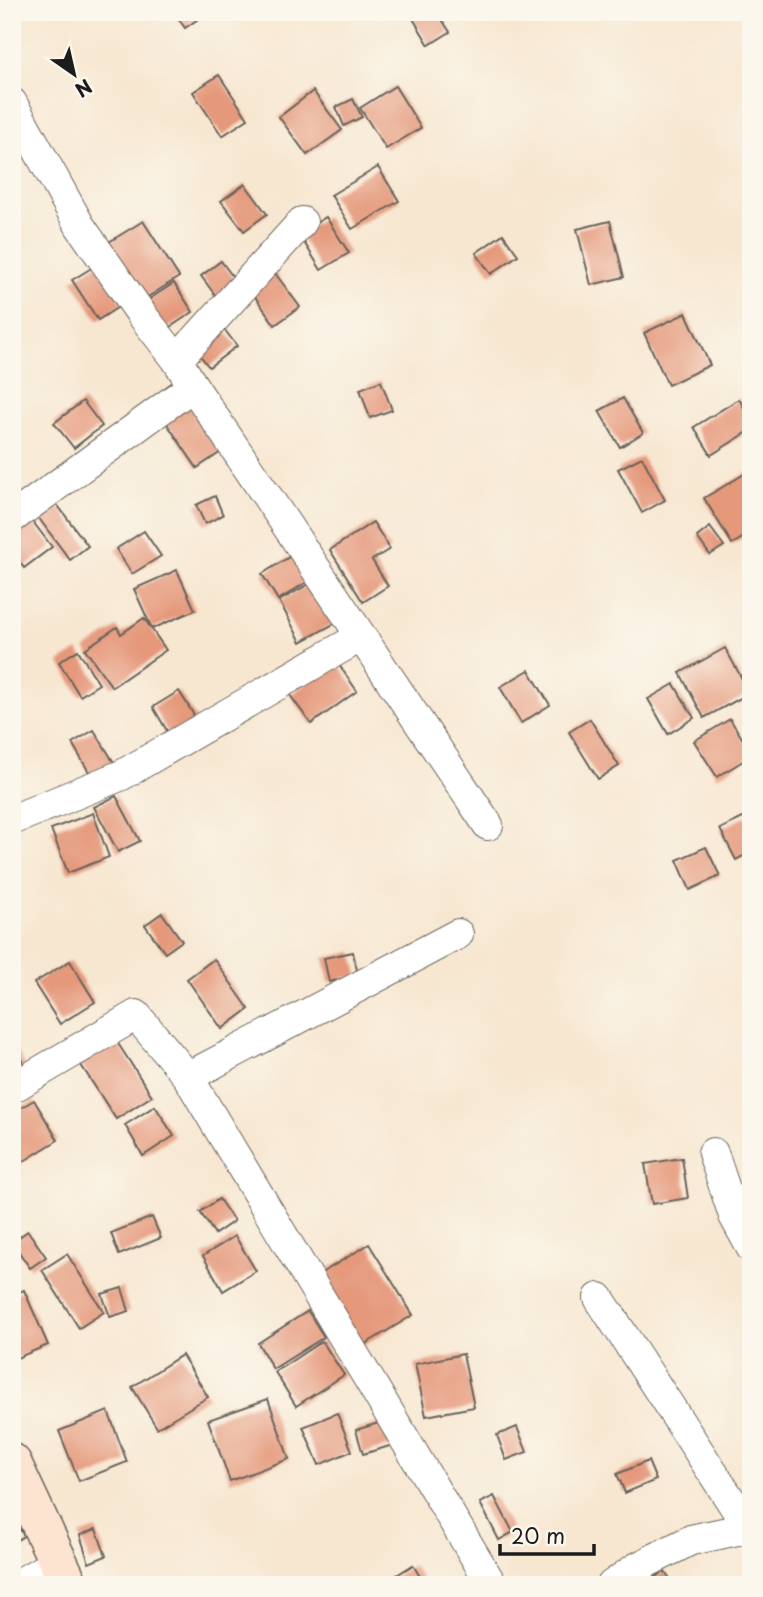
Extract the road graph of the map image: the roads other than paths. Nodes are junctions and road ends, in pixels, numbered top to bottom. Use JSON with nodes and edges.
{"nodes":[{"id":1,"x":12,"y":103,"type":"edge"},
{"id":2,"x":302,"y":222,"type":"dead end"},
{"id":3,"x":177,"y":360,"type":"junction"},
{"id":4,"x":193,"y":386,"type":"junction"},
{"id":5,"x":12,"y":517,"type":"edge"},
{"id":6,"x":360,"y":637,"type":"junction"},
{"id":7,"x":12,"y":820,"type":"edge"},
{"id":8,"x":488,"y":825,"type":"dead end"},
{"id":9,"x":458,"y":934,"type":"dead end"},
{"id":10,"x":188,"y":1077,"type":"junction"},
{"id":11,"x":12,"y":1088,"type":"edge"},
{"id":12,"x":712,"y":1153,"type":"dead end"},
{"id":13,"x":751,"y":1247,"type":"edge"},
{"id":14,"x":599,"y":1298,"type":"dead end"},
{"id":15,"x":12,"y":1463,"type":"edge"},
{"id":16,"x":750,"y":1527,"type":"edge"},
{"id":17,"x":64,"y":1573,"type":"edge"},
{"id":18,"x":17,"y":1585,"type":"edge"},
{"id":19,"x":492,"y":1585,"type":"edge"},
{"id":20,"x":611,"y":1585,"type":"edge"}],
"edges":[{"from":1,"to":3,"type":"street"},
{"from":2,"to":3,"type":"street"},
{"from":3,"to":4,"type":"street"},
{"from":4,"to":5,"type":"street"},
{"from":4,"to":6,"type":"street"},
{"from":6,"to":7,"type":"street"},
{"from":6,"to":8,"type":"street"},
{"from":9,"to":10,"type":"street"},
{"from":10,"to":11,"type":"street"},
{"from":10,"to":19,"type":"street"},
{"from":12,"to":13,"type":"street"},
{"from":14,"to":16,"type":"street"},
{"from":15,"to":17,"type":"main road"},
{"from":16,"to":20,"type":"street"},
{"from":17,"to":18,"type":"street"}]}
